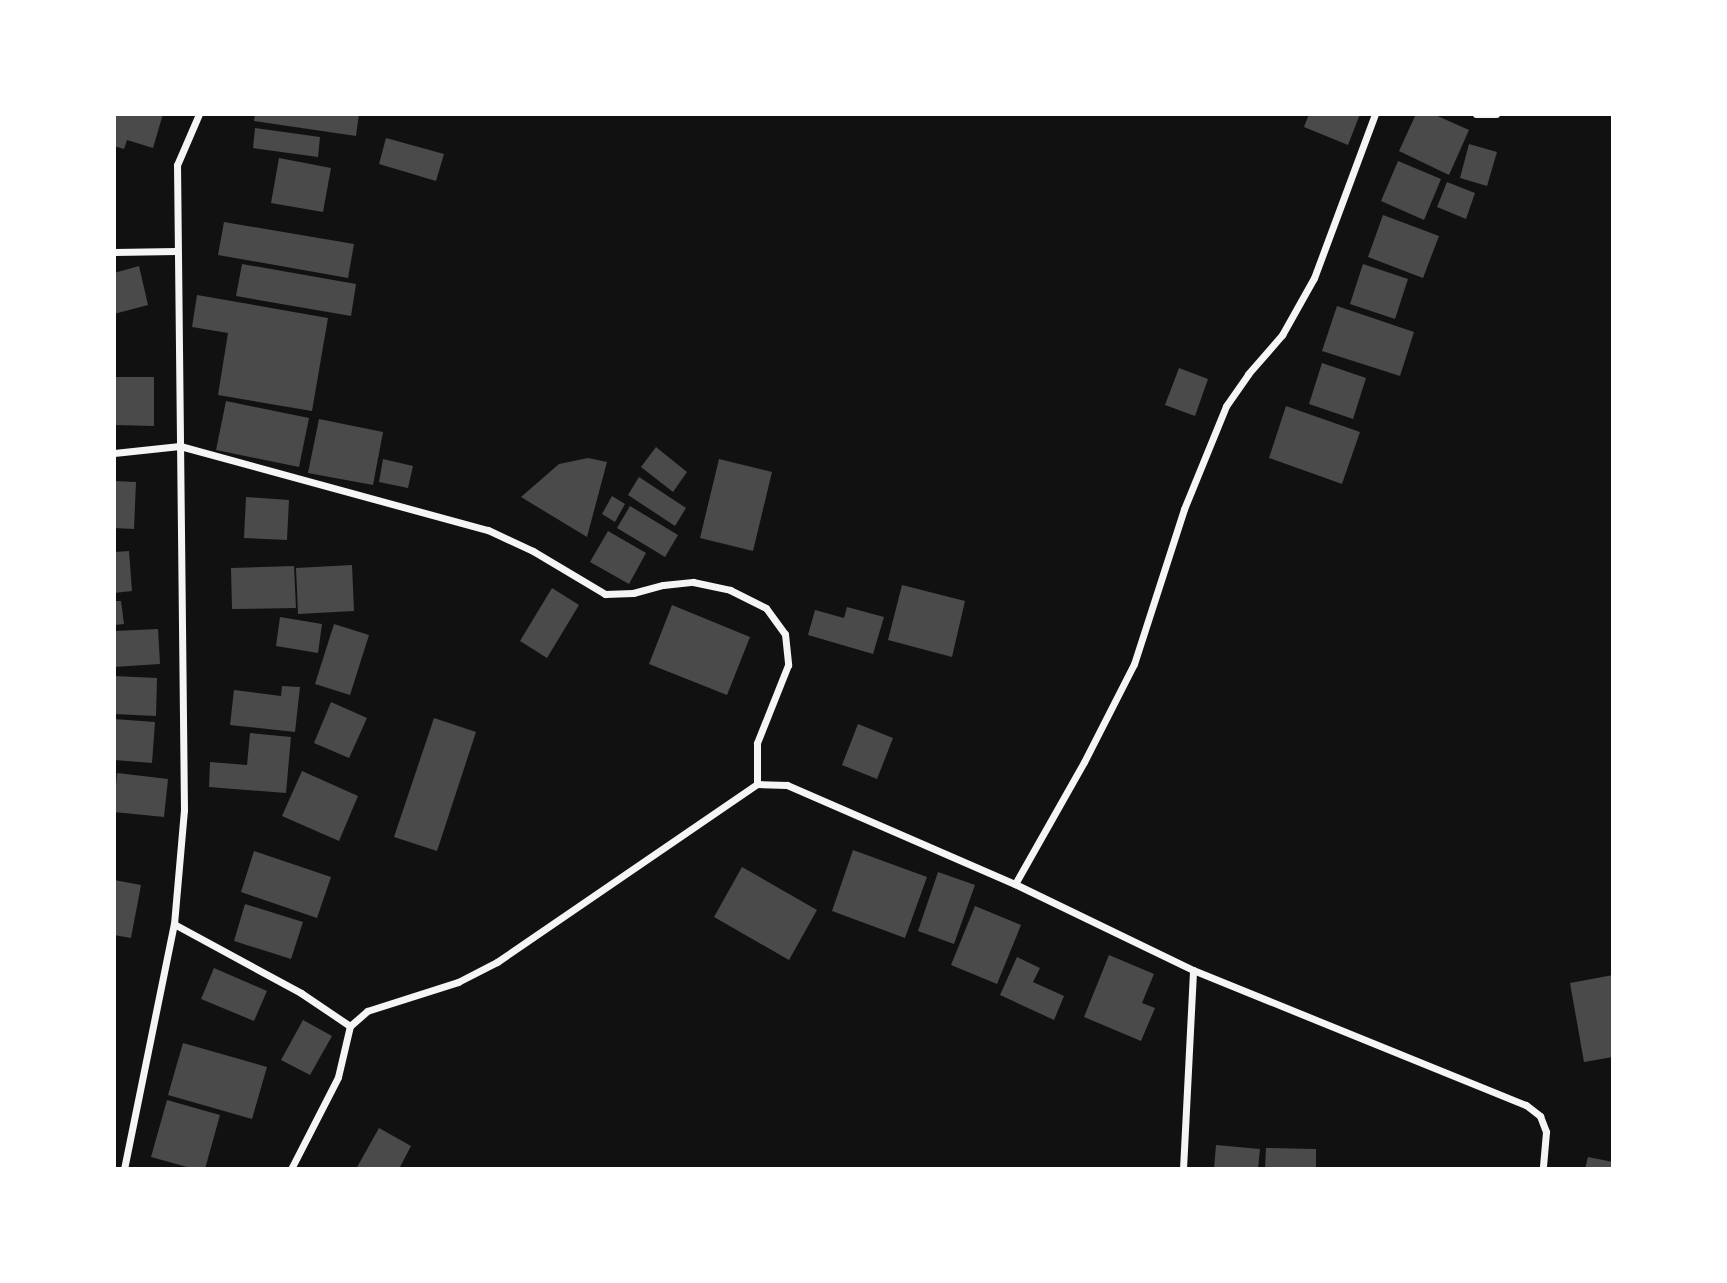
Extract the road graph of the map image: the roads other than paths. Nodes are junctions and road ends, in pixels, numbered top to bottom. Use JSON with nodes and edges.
{"nodes":[{"id":1,"x":199,"y":114,"type":"edge"},
{"id":2,"x":1375,"y":114,"type":"edge"},
{"id":3,"x":1476,"y":114,"type":"edge"},
{"id":4,"x":1496,"y":114,"type":"edge"},
{"id":5,"x":176,"y":251,"type":"junction"},
{"id":6,"x":114,"y":252,"type":"edge"},
{"id":7,"x":180,"y":446,"type":"junction"},
{"id":8,"x":114,"y":453,"type":"edge"},
{"id":9,"x":757,"y":783,"type":"junction"},
{"id":10,"x":1015,"y":884,"type":"junction"},
{"id":11,"x":174,"y":924,"type":"junction"},
{"id":12,"x":1193,"y":970,"type":"junction"},
{"id":13,"x":350,"y":1026,"type":"junction"},
{"id":14,"x":124,"y":1169,"type":"edge"},
{"id":15,"x":291,"y":1169,"type":"edge"},
{"id":16,"x":1183,"y":1169,"type":"edge"},
{"id":17,"x":1543,"y":1169,"type":"edge"}],
"edges":[{"from":1,"to":5,"type":"street"},
{"from":2,"to":10,"type":"street"},
{"from":3,"to":4,"type":"street"},
{"from":5,"to":6,"type":"street"},
{"from":5,"to":7,"type":"street"},
{"from":7,"to":8,"type":"street"},
{"from":7,"to":9,"type":"street"},
{"from":7,"to":11,"type":"street"},
{"from":9,"to":10,"type":"street"},
{"from":9,"to":13,"type":"street"},
{"from":10,"to":12,"type":"street"},
{"from":11,"to":13,"type":"street"},
{"from":11,"to":14,"type":"street"},
{"from":12,"to":16,"type":"street"},
{"from":12,"to":17,"type":"street"},
{"from":13,"to":15,"type":"street"}]}
